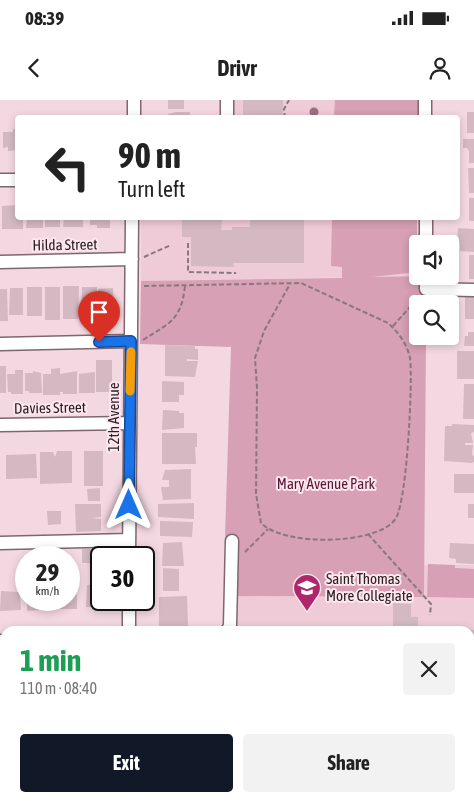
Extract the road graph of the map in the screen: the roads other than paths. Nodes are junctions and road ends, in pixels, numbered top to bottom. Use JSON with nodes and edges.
{"nodes":[{"id":1,"x":134,"y":100,"type":"edge"},
{"id":2,"x":227,"y":100,"type":"edge"},
{"id":3,"x":425,"y":100,"type":"edge"},
{"id":4,"x":134,"y":115,"type":"edge"},
{"id":5,"x":227,"y":115,"type":"edge"},
{"id":6,"x":425,"y":115,"type":"edge"},
{"id":7,"x":0,"y":180,"type":"edge"},
{"id":8,"x":15,"y":180,"type":"edge"},
{"id":9,"x":132,"y":220,"type":"edge"},
{"id":10,"x":426,"y":220,"type":"edge"},
{"id":11,"x":426,"y":235,"type":"edge"},
{"id":12,"x":138,"y":258,"type":"junction"},
{"id":13,"x":0,"y":262,"type":"edge"},
{"id":14,"x":440,"y":285,"type":"edge"},
{"id":15,"x":474,"y":290,"type":"edge"},
{"id":16,"x":137,"y":340,"type":"junction"},
{"id":17,"x":0,"y":344,"type":"edge"},
{"id":18,"x":130,"y":423,"type":"junction"},
{"id":19,"x":0,"y":425,"type":"edge"},
{"id":20,"x":129,"y":540,"type":"junction"},
{"id":21,"x":232,"y":541,"type":"dead end"},
{"id":22,"x":0,"y":543,"type":"edge"},
{"id":23,"x":129,"y":546,"type":"edge"},
{"id":24,"x":129,"y":611,"type":"edge"},
{"id":25,"x":129,"y":626,"type":"edge"},
{"id":26,"x":230,"y":626,"type":"edge"}],
"edges":[{"from":1,"to":4,"type":"street"},
{"from":2,"to":5,"type":"street"},
{"from":3,"to":6,"type":"street"},
{"from":7,"to":8,"type":"street"},
{"from":9,"to":12,"type":"street","name":"12th Avenue"},
{"from":10,"to":11,"type":"street"},
{"from":12,"to":13,"type":"street","name":"Hilda Street"},
{"from":12,"to":16,"type":"street","name":"12th Avenue"},
{"from":14,"to":15,"type":"street"},
{"from":16,"to":17,"type":"street"},
{"from":16,"to":18,"type":"street","name":"12th Avenue"},
{"from":18,"to":19,"type":"street","name":"Davies Street"},
{"from":18,"to":20,"type":"street","name":"12th Avenue"},
{"from":20,"to":22,"type":"street"},
{"from":20,"to":23,"type":"street","name":"12th Avenue"},
{"from":21,"to":26,"type":"street"},
{"from":24,"to":25,"type":"street"}]}
